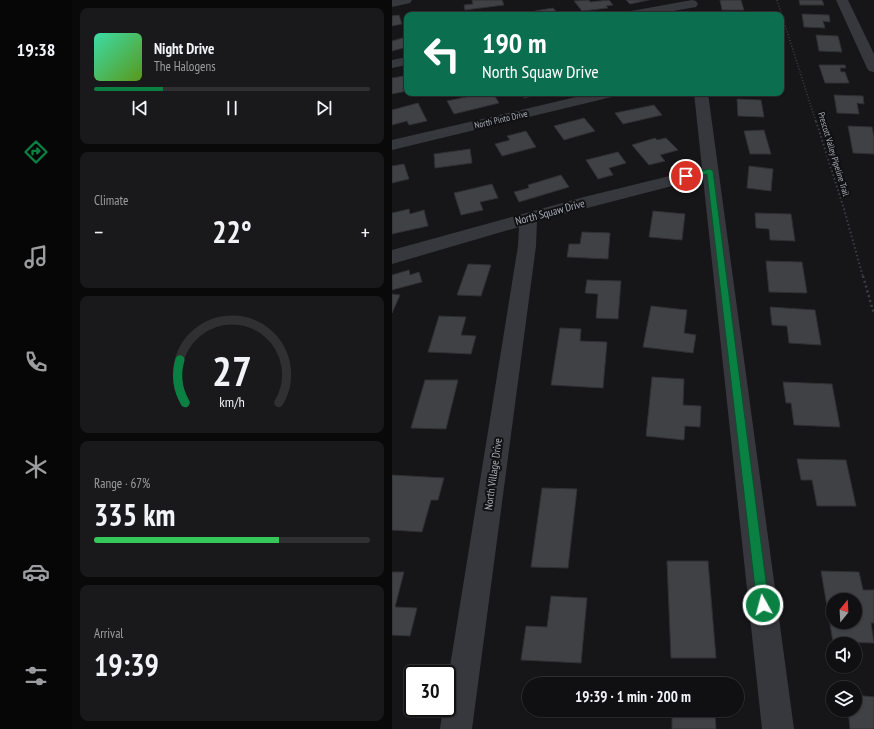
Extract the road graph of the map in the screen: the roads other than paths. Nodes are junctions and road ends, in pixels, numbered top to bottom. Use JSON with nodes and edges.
{"nodes":[{"id":1,"x":406,"y":0,"type":"edge"},
{"id":2,"x":842,"y":0,"type":"edge"},
{"id":3,"x":392,"y":2,"type":"edge"},
{"id":4,"x":692,"y":6,"type":"edge"},
{"id":5,"x":651,"y":12,"type":"edge"},
{"id":6,"x":404,"y":62,"type":"edge"},
{"id":7,"x":392,"y":64,"type":"edge"},
{"id":8,"x":874,"y":68,"type":"edge"},
{"id":9,"x":598,"y":96,"type":"edge"},
{"id":10,"x":701,"y":96,"type":"edge"},
{"id":11,"x":392,"y":145,"type":"edge"},
{"id":12,"x":710,"y":171,"type":"junction"},
{"id":13,"x":528,"y":218,"type":"junction"},
{"id":14,"x":392,"y":257,"type":"edge"},
{"id":15,"x":456,"y":729,"type":"edge"},
{"id":16,"x":778,"y":729,"type":"edge"}],
"edges":[{"from":1,"to":3,"type":"street"},
{"from":2,"to":8,"type":"street"},
{"from":4,"to":5,"type":"street"},
{"from":6,"to":7,"type":"street"},
{"from":9,"to":11,"type":"street","name":"North Pinto Drive"},
{"from":10,"to":12,"type":"street"},
{"from":12,"to":13,"type":"street","name":"North Squaw Drive"},
{"from":12,"to":16,"type":"street"},
{"from":13,"to":14,"type":"street","name":"North Squaw Drive"},
{"from":13,"to":15,"type":"street","name":"North Village Drive"}]}
